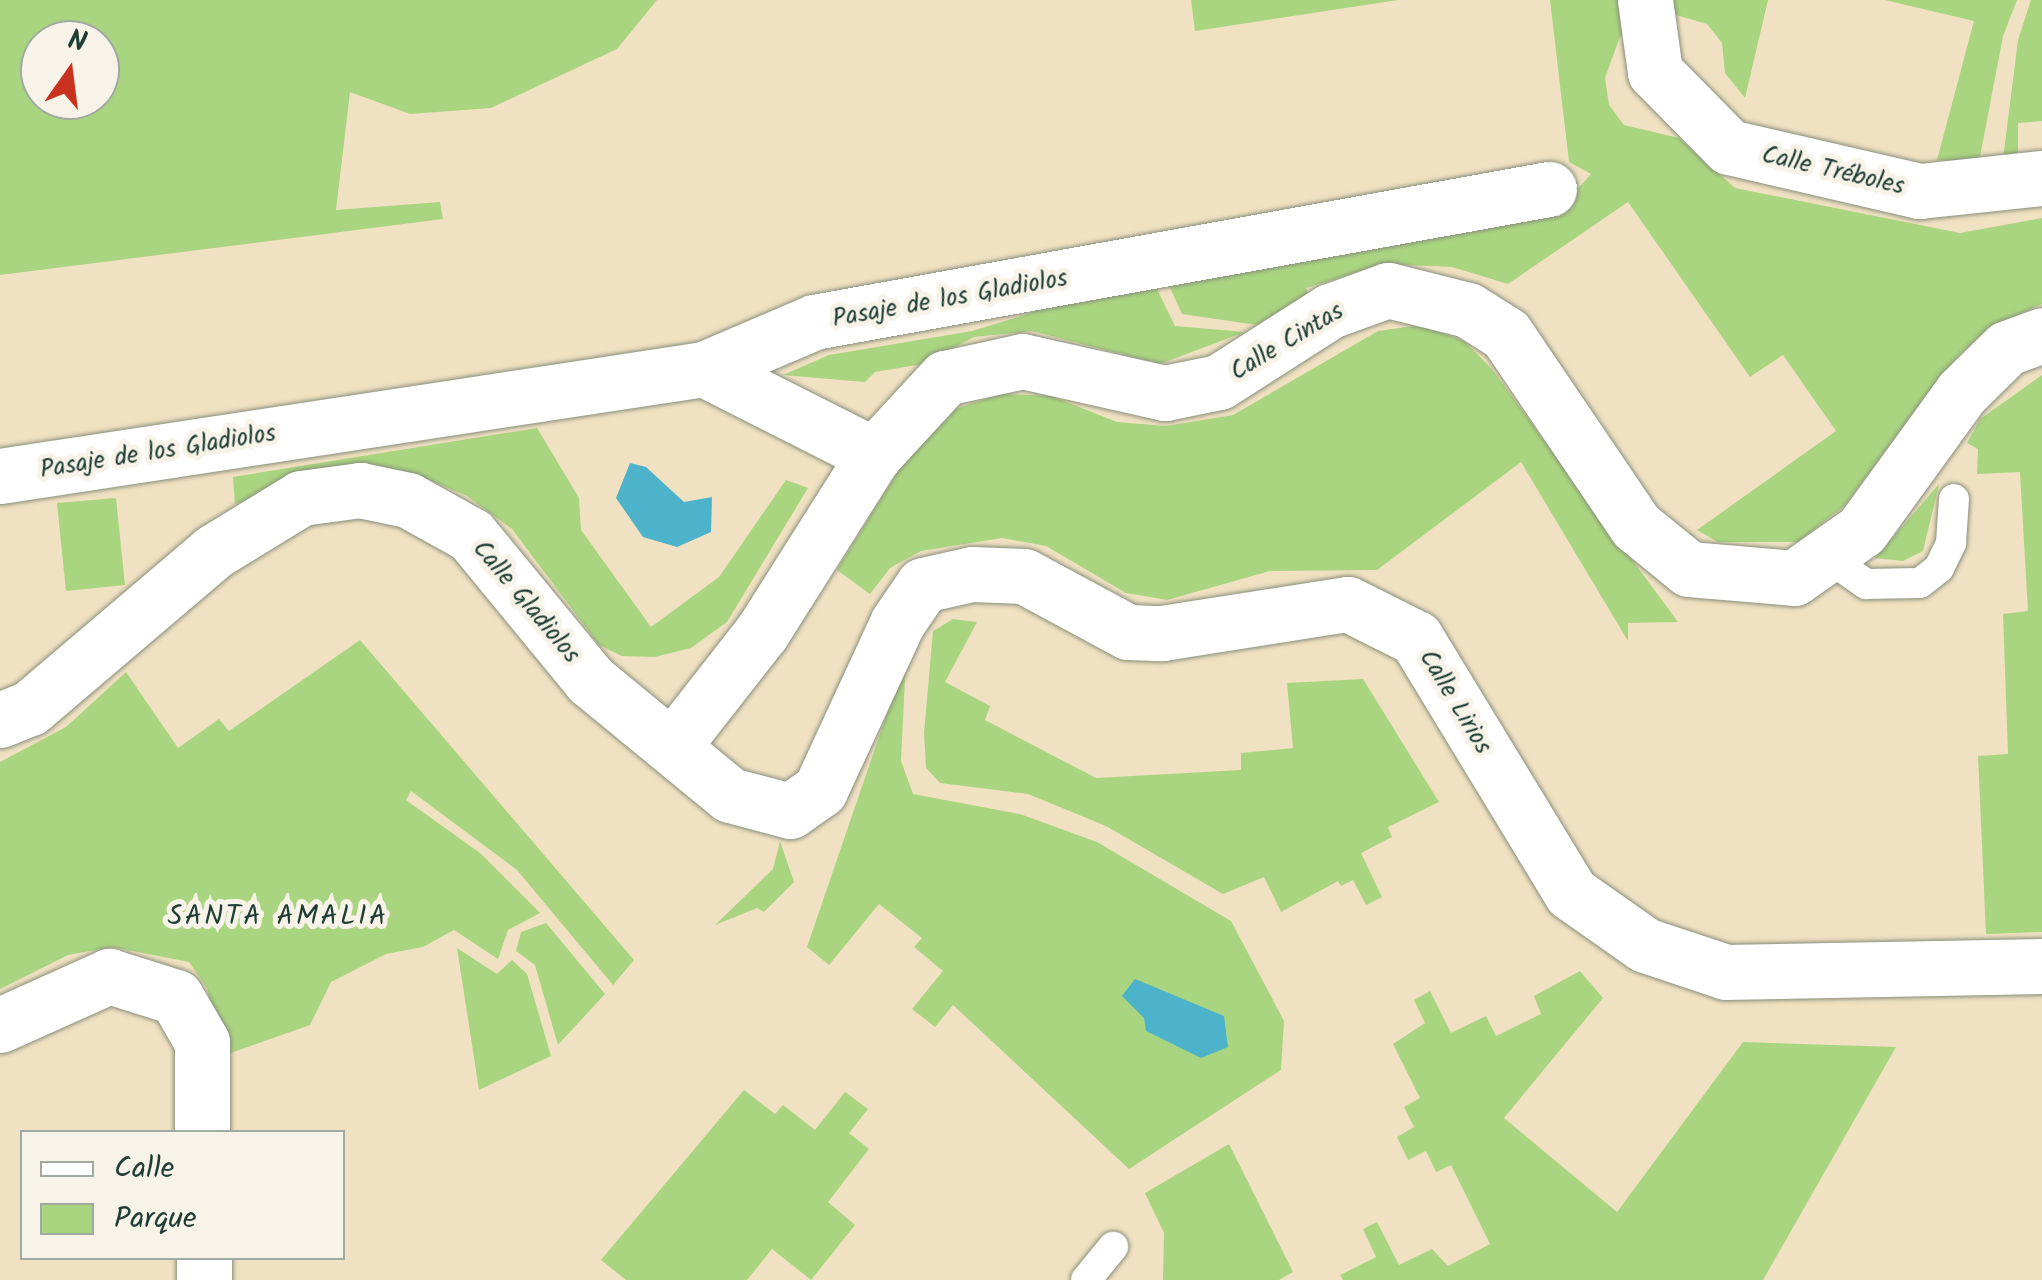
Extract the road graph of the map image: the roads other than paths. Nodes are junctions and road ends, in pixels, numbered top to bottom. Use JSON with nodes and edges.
{"nodes":[{"id":1,"x":1645,"y":0,"type":"edge"},
{"id":2,"x":2042,"y":178,"type":"edge"},
{"id":3,"x":1549,"y":189,"type":"dead end"},
{"id":4,"x":2042,"y":335,"type":"edge"},
{"id":5,"x":704,"y":369,"type":"junction"},
{"id":6,"x":874,"y":455,"type":"junction"},
{"id":7,"x":0,"y":476,"type":"edge"},
{"id":8,"x":1954,"y":499,"type":"dead end"},
{"id":9,"x":1826,"y":556,"type":"junction"},
{"id":10,"x":0,"y":720,"type":"edge"},
{"id":11,"x":672,"y":747,"type":"junction"},
{"id":12,"x":790,"y":810,"type":"joint"},
{"id":13,"x":2030,"y":976,"type":"edge"},
{"id":14,"x":0,"y":1025,"type":"edge"},
{"id":15,"x":202,"y":1130,"type":"edge"},
{"id":16,"x":1113,"y":1247,"type":"dead end"},
{"id":17,"x":1086,"y":1280,"type":"edge"}],
"edges":[{"from":1,"to":2,"type":"street","name":"Calle Tréboles"},
{"from":3,"to":5,"type":"street","name":"Pasaje de los Gladiolos"},
{"from":4,"to":9,"type":"street","name":"Calle Cintas"},
{"from":5,"to":6,"type":"street"},
{"from":5,"to":7,"type":"street","name":"Pasaje de los Gladiolos"},
{"from":6,"to":9,"type":"street","name":"Calle Cintas"},
{"from":6,"to":11,"type":"street","name":"Calle Cintas"},
{"from":8,"to":9,"type":"lane"},
{"from":10,"to":11,"type":"street","name":"Calle Gladiolos"},
{"from":11,"to":12,"type":"street","name":"Calle Gladiolos"},
{"from":12,"to":13,"type":"street","name":"Calle Lirios"},
{"from":14,"to":15,"type":"street"},
{"from":16,"to":17,"type":"lane"}]}
